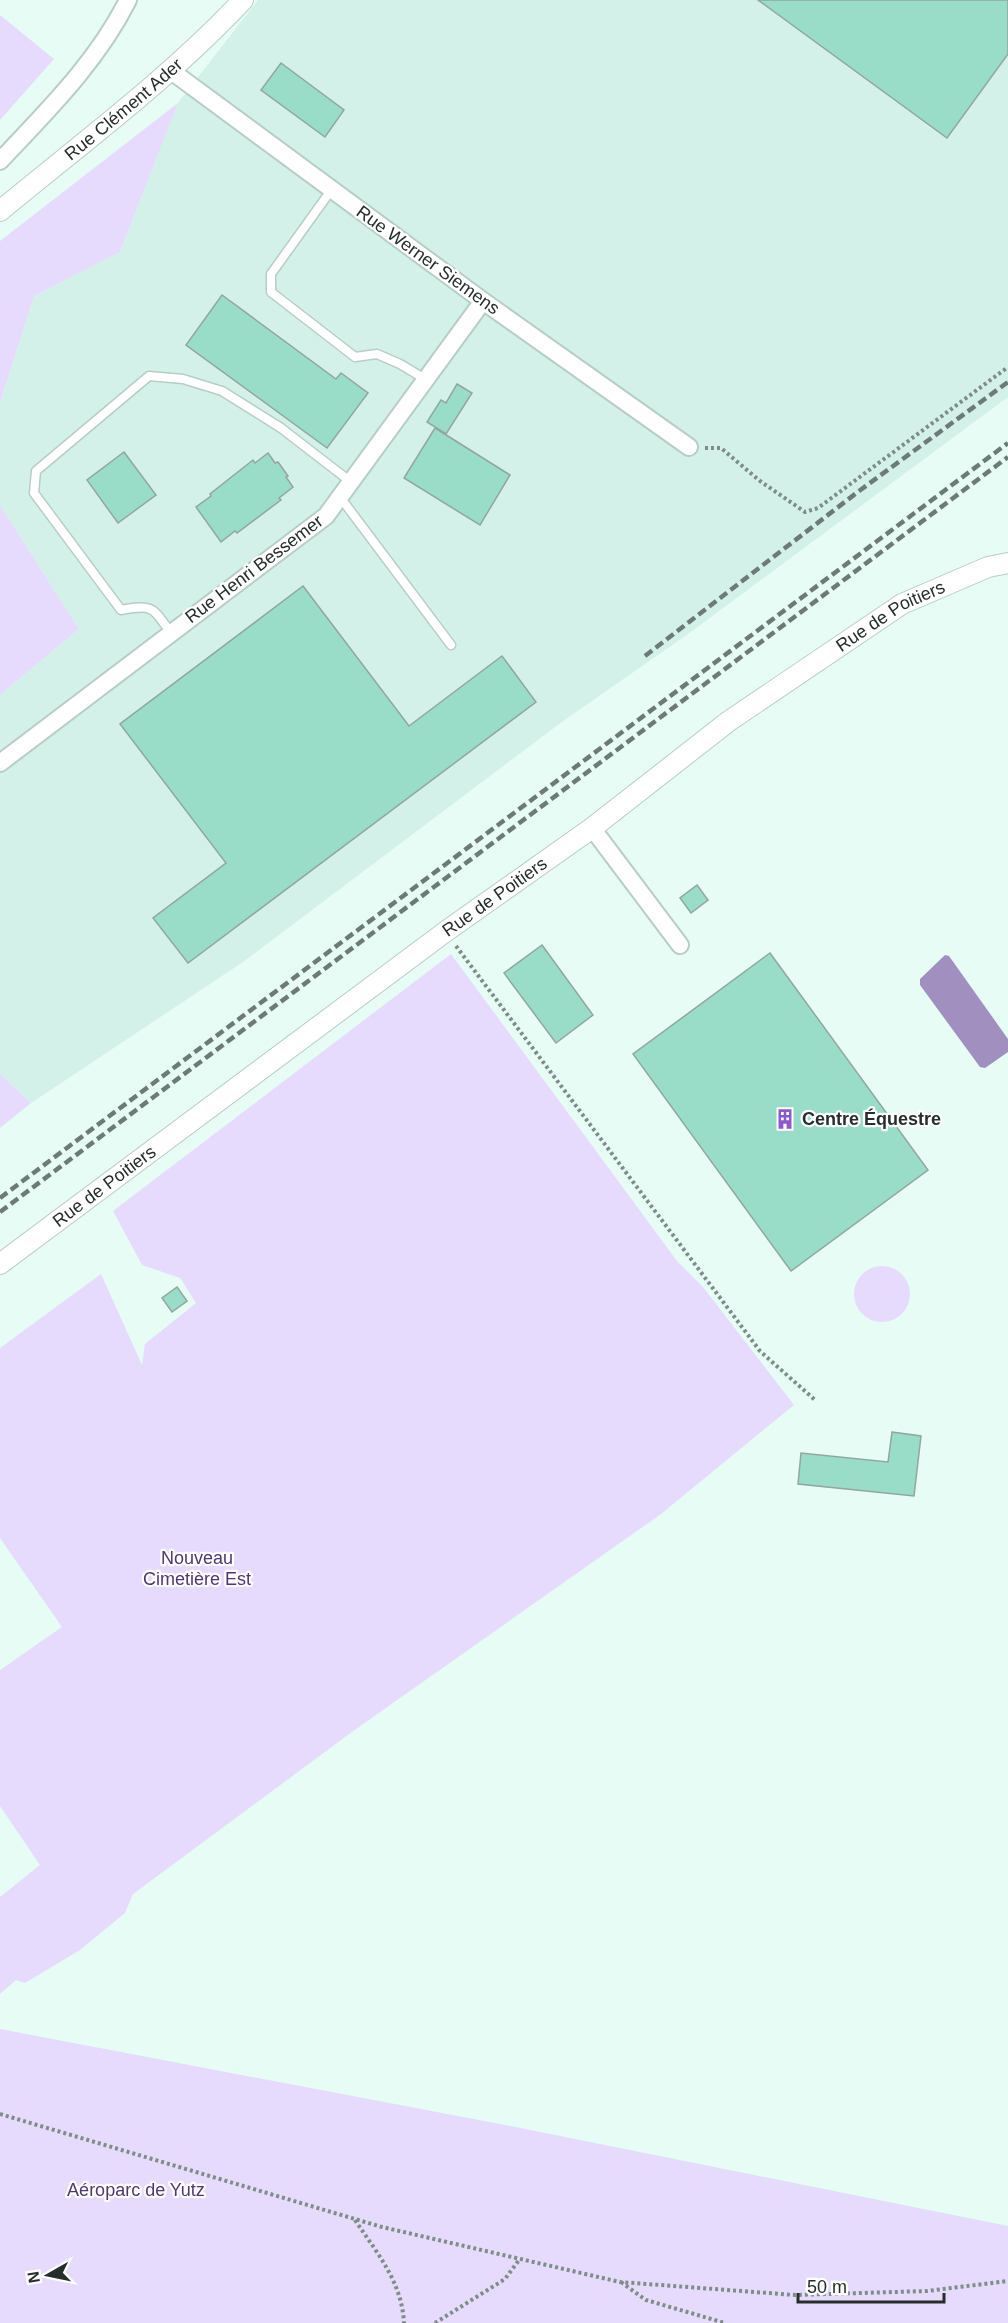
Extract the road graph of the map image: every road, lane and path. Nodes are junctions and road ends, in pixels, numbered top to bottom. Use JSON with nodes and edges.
{"nodes":[{"id":1,"x":128,"y":0,"type":"edge"},
{"id":2,"x":243,"y":0,"type":"edge"},
{"id":3,"x":170,"y":70,"type":"junction"},
{"id":4,"x":0,"y":161,"type":"edge"},
{"id":5,"x":332,"y":189,"type":"junction"},
{"id":6,"x":0,"y":212,"type":"edge"},
{"id":7,"x":483,"y":301,"type":"junction"},
{"id":8,"x":1008,"y":367,"type":"edge"},
{"id":9,"x":426,"y":380,"type":"junction"},
{"id":10,"x":689,"y":447,"type":"joint"},
{"id":11,"x":351,"y":482,"type":"junction"},
{"id":12,"x":340,"y":497,"type":"junction"},
{"id":13,"x":1008,"y":563,"type":"edge"},
{"id":14,"x":171,"y":633,"type":"junction"},
{"id":15,"x":451,"y":645,"type":"dead end"},
{"id":16,"x":0,"y":763,"type":"edge"},
{"id":17,"x":592,"y":828,"type":"junction"},
{"id":18,"x":446,"y":932,"type":"junction"},
{"id":19,"x":681,"y":945,"type":"dead end"},
{"id":20,"x":0,"y":1264,"type":"edge"},
{"id":21,"x":816,"y":1401,"type":"dead end"},
{"id":22,"x":0,"y":2114,"type":"edge"},
{"id":23,"x":354,"y":2219,"type":"junction"},
{"id":24,"x":519,"y":2260,"type":"junction"},
{"id":25,"x":620,"y":2282,"type":"junction"},
{"id":26,"x":1008,"y":2282,"type":"edge"},
{"id":27,"x":404,"y":2323,"type":"edge"},
{"id":28,"x":435,"y":2323,"type":"edge"},
{"id":29,"x":725,"y":2323,"type":"edge"}],
"edges":[{"from":1,"to":4,"type":"street"},
{"from":2,"to":3,"type":"street","name":"Rue Clément Ader"},
{"from":3,"to":5,"type":"street","name":"Rue Werner Siemens"},
{"from":3,"to":6,"type":"street","name":"Rue Clément Ader"},
{"from":5,"to":7,"type":"street","name":"Rue Werner Siemens"},
{"from":5,"to":9,"type":"lane"},
{"from":7,"to":9,"type":"street","name":"Rue Henri Bessemer"},
{"from":7,"to":10,"type":"street","name":"Rue Werner Siemens"},
{"from":8,"to":10,"type":"path"},
{"from":9,"to":11,"type":"street","name":"Rue Henri Bessemer"},
{"from":11,"to":12,"type":"street","name":"Rue Henri Bessemer"},
{"from":11,"to":14,"type":"lane"},
{"from":12,"to":14,"type":"street","name":"Rue Henri Bessemer"},
{"from":12,"to":15,"type":"lane"},
{"from":13,"to":17,"type":"street","name":"Rue de Poitiers"},
{"from":14,"to":16,"type":"street","name":"Rue Henri Bessemer"},
{"from":17,"to":18,"type":"street","name":"Rue de Poitiers"},
{"from":17,"to":19,"type":"street"},
{"from":18,"to":20,"type":"street","name":"Rue de Poitiers"},
{"from":18,"to":21,"type":"path"},
{"from":22,"to":23,"type":"path"},
{"from":23,"to":24,"type":"path"},
{"from":23,"to":27,"type":"path"},
{"from":24,"to":25,"type":"path"},
{"from":24,"to":28,"type":"path"},
{"from":25,"to":26,"type":"path"},
{"from":25,"to":29,"type":"path"}]}
